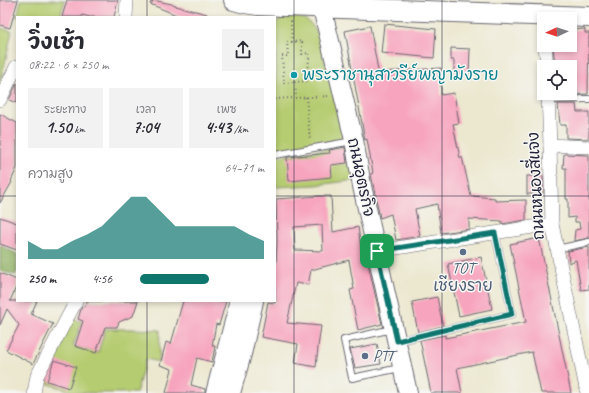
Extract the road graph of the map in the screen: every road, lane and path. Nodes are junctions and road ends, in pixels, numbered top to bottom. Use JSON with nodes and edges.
{"nodes":[{"id":1,"x":127,"y":0,"type":"edge"},
{"id":2,"x":320,"y":4,"type":"edge"},
{"id":3,"x":249,"y":6,"type":"edge"},
{"id":4,"x":544,"y":11,"type":"edge"},
{"id":5,"x":126,"y":16,"type":"edge"},
{"id":6,"x":291,"y":16,"type":"dead end"},
{"id":7,"x":589,"y":17,"type":"edge"},
{"id":8,"x":292,"y":42,"type":"junction"},
{"id":9,"x":16,"y":67,"type":"edge"},
{"id":10,"x":295,"y":82,"type":"junction"},
{"id":11,"x":343,"y":95,"type":"junction"},
{"id":12,"x":306,"y":97,"type":"junction"},
{"id":13,"x":296,"y":98,"type":"junction"},
{"id":14,"x":577,"y":98,"type":"edge"},
{"id":15,"x":276,"y":99,"type":"edge"},
{"id":16,"x":589,"y":99,"type":"edge"},
{"id":17,"x":0,"y":100,"type":"edge"},
{"id":18,"x":548,"y":100,"type":"edge"},
{"id":19,"x":354,"y":140,"type":"junction"},
{"id":20,"x":310,"y":145,"type":"dead end"},
{"id":21,"x":550,"y":145,"type":"junction"},
{"id":22,"x":589,"y":147,"type":"edge"},
{"id":23,"x":276,"y":155,"type":"edge"},
{"id":24,"x":552,"y":224,"type":"junction"},
{"id":25,"x":495,"y":233,"type":"junction"},
{"id":26,"x":589,"y":242,"type":"edge"},
{"id":27,"x":557,"y":249,"type":"junction"},
{"id":28,"x":377,"y":251,"type":"junction"},
{"id":29,"x":75,"y":302,"type":"edge"},
{"id":30,"x":238,"y":302,"type":"edge"},
{"id":31,"x":254,"y":302,"type":"edge"},
{"id":32,"x":395,"y":335,"type":"junction"},
{"id":33,"x":402,"y":368,"type":"junction"},
{"id":34,"x":34,"y":393,"type":"edge"},
{"id":35,"x":215,"y":393,"type":"edge"},
{"id":36,"x":231,"y":393,"type":"edge"},
{"id":37,"x":408,"y":393,"type":"edge"},
{"id":38,"x":587,"y":393,"type":"edge"}],
"edges":[{"from":1,"to":5,"type":"street"},
{"from":2,"to":3,"type":"main road"},
{"from":2,"to":4,"type":"main road"},
{"from":2,"to":11,"type":"main road","name":"ถนนอุตรกิจ"},
{"from":4,"to":7,"type":"main road"},
{"from":6,"to":8,"type":"path"},
{"from":8,"to":10,"type":"path"},
{"from":8,"to":10,"type":"path"},
{"from":9,"to":17,"type":"street"},
{"from":10,"to":13,"type":"path"},
{"from":11,"to":12,"type":"path"},
{"from":11,"to":19,"type":"main road","name":"ถนนอุตรกิจ"},
{"from":12,"to":13,"type":"path"},
{"from":12,"to":20,"type":"path"},
{"from":13,"to":15,"type":"path"},
{"from":14,"to":16,"type":"lane"},
{"from":18,"to":21,"type":"street","name":"ถนนหนองสี่แจ่ง"},
{"from":19,"to":23,"type":"lane"},
{"from":19,"to":28,"type":"main road","name":"ถนนอุตรกิจ"},
{"from":21,"to":22,"type":"street"},
{"from":21,"to":24,"type":"street","name":"ถนนหนองสี่แจ่ง"},
{"from":24,"to":25,"type":"street"},
{"from":24,"to":27,"type":"street","name":"ถนนหนองสี่แจ่ง"},
{"from":25,"to":28,"type":"street"},
{"from":25,"to":32,"type":"lane"},
{"from":26,"to":27,"type":"lane"},
{"from":27,"to":38,"type":"street","name":"ถนนหนองสี่แจ่ง"},
{"from":28,"to":32,"type":"main road","name":"ถนนอุตรกิจ"},
{"from":29,"to":34,"type":"street"},
{"from":30,"to":35,"type":"main road"},
{"from":31,"to":36,"type":"main road"},
{"from":32,"to":33,"type":"main road","name":"ถนนอุตรกิจ"},
{"from":32,"to":33,"type":"lane"},
{"from":33,"to":37,"type":"main road","name":"ถนนอุตรกิจ"}]}
